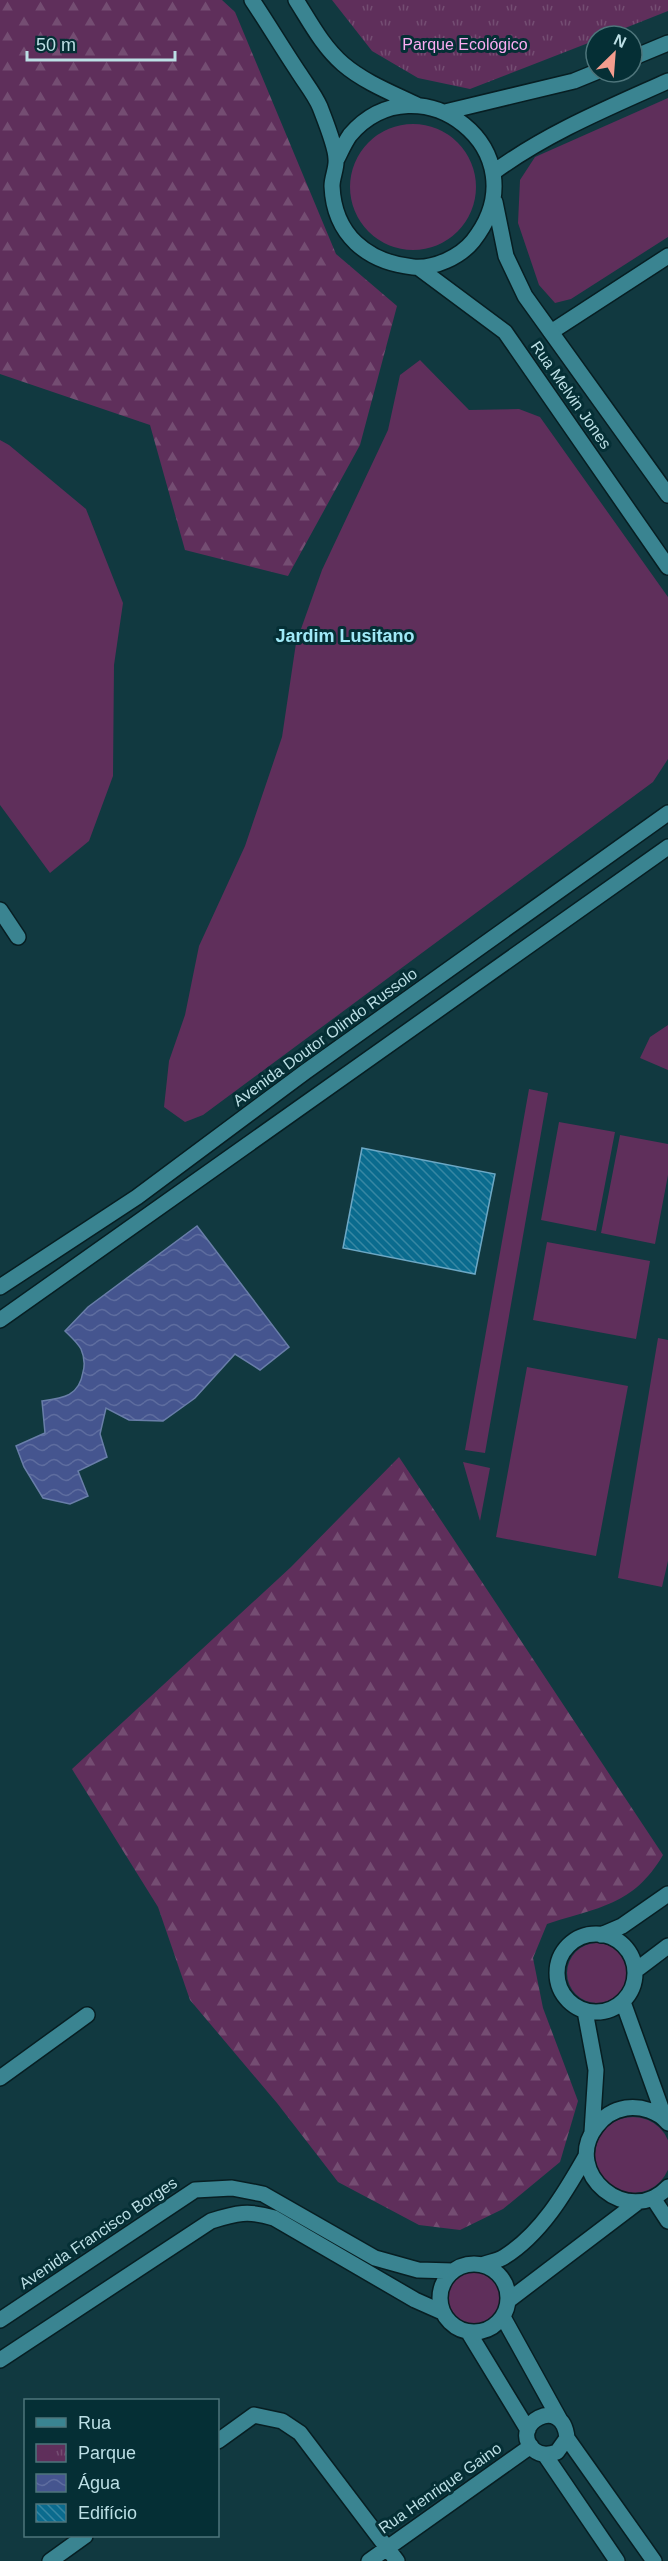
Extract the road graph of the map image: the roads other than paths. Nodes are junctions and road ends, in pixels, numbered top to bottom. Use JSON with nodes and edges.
{"nodes":[{"id":1,"x":252,"y":0,"type":"edge"},
{"id":2,"x":296,"y":0,"type":"edge"},
{"id":3,"x":668,"y":43,"type":"edge"},
{"id":4,"x":644,"y":53,"type":"edge"},
{"id":5,"x":584,"y":77,"type":"edge"},
{"id":6,"x":668,"y":81,"type":"edge"},
{"id":7,"x":419,"y":106,"type":"junction"},
{"id":8,"x":445,"y":112,"type":"junction"},
{"id":9,"x":337,"y":159,"type":"junction"},
{"id":10,"x":494,"y":172,"type":"junction"},
{"id":11,"x":494,"y":199,"type":"junction"},
{"id":12,"x":668,"y":256,"type":"edge"},
{"id":13,"x":419,"y":268,"type":"junction"},
{"id":14,"x":551,"y":332,"type":"junction"},
{"id":15,"x":668,"y":495,"type":"edge"},
{"id":16,"x":668,"y":567,"type":"edge"},
{"id":17,"x":668,"y":813,"type":"edge"},
{"id":18,"x":668,"y":847,"type":"edge"},
{"id":19,"x":0,"y":910,"type":"edge"},
{"id":20,"x":18,"y":937,"type":"dead end"},
{"id":21,"x":25,"y":1269,"type":"junction"},
{"id":22,"x":0,"y":1287,"type":"edge"},
{"id":23,"x":40,"y":1292,"type":"junction"},
{"id":24,"x":0,"y":1320,"type":"edge"},
{"id":25,"x":668,"y":1894,"type":"edge"},
{"id":26,"x":601,"y":1935,"type":"junction"},
{"id":27,"x":668,"y":1946,"type":"edge"},
{"id":28,"x":635,"y":1971,"type":"junction"},
{"id":29,"x":623,"y":2002,"type":"junction"},
{"id":30,"x":585,"y":2011,"type":"junction"},
{"id":31,"x":87,"y":2015,"type":"dead end"},
{"id":32,"x":0,"y":2078,"type":"edge"},
{"id":33,"x":666,"y":2121,"type":"edge"},
{"id":34,"x":592,"y":2132,"type":"junction"},
{"id":35,"x":586,"y":2156,"type":"junction"},
{"id":36,"x":668,"y":2187,"type":"edge"},
{"id":37,"x":645,"y":2200,"type":"junction"},
{"id":38,"x":668,"y":2221,"type":"edge"},
{"id":39,"x":307,"y":2228,"type":"junction"},
{"id":40,"x":482,"y":2265,"type":"junction"},
{"id":41,"x":453,"y":2271,"type":"junction"},
{"id":42,"x":509,"y":2300,"type":"junction"},
{"id":43,"x":442,"y":2312,"type":"junction"},
{"id":44,"x":504,"y":2317,"type":"junction"},
{"id":45,"x":0,"y":2320,"type":"edge"},
{"id":46,"x":469,"y":2333,"type":"junction"},
{"id":47,"x":0,"y":2360,"type":"edge"},
{"id":48,"x":560,"y":2420,"type":"junction"},
{"id":49,"x":528,"y":2430,"type":"junction"},
{"id":50,"x":567,"y":2438,"type":"junction"},
{"id":51,"x":219,"y":2440,"type":"edge"},
{"id":52,"x":531,"y":2446,"type":"junction"},
{"id":53,"x":545,"y":2455,"type":"junction"},
{"id":54,"x":82,"y":2537,"type":"edge"},
{"id":55,"x":387,"y":2547,"type":"junction"},
{"id":56,"x":50,"y":2561,"type":"edge"},
{"id":57,"x":369,"y":2561,"type":"edge"},
{"id":58,"x":397,"y":2561,"type":"edge"},
{"id":59,"x":617,"y":2561,"type":"edge"},
{"id":60,"x":654,"y":2561,"type":"edge"}],
"edges":[{"from":1,"to":9,"type":"street"},
{"from":2,"to":7,"type":"street"},
{"from":3,"to":4,"type":"street"},
{"from":5,"to":8,"type":"street"},
{"from":6,"to":10,"type":"street"},
{"from":7,"to":8,"type":"street"},
{"from":7,"to":9,"type":"street"},
{"from":8,"to":10,"type":"street"},
{"from":9,"to":13,"type":"street"},
{"from":10,"to":11,"type":"street"},
{"from":11,"to":13,"type":"street"},
{"from":11,"to":14,"type":"street","name":"Rua Melvin Jones"},
{"from":12,"to":14,"type":"street"},
{"from":13,"to":16,"type":"street","name":"Rua Melvin Jones"},
{"from":14,"to":15,"type":"street","name":"Rua Melvin Jones"},
{"from":17,"to":21,"type":"street","name":"Avenida Doutor Olindo Russolo"},
{"from":18,"to":23,"type":"street"},
{"from":19,"to":20,"type":"street"},
{"from":21,"to":22,"type":"street","name":"Avenida Doutor Olindo Russolo"},
{"from":21,"to":23,"type":"street"},
{"from":23,"to":24,"type":"street"},
{"from":25,"to":26,"type":"street"},
{"from":26,"to":28,"type":"street"},
{"from":26,"to":30,"type":"street"},
{"from":27,"to":28,"type":"street"},
{"from":28,"to":29,"type":"street"},
{"from":29,"to":30,"type":"street"},
{"from":29,"to":33,"type":"street"},
{"from":30,"to":34,"type":"street"},
{"from":31,"to":32,"type":"street"},
{"from":33,"to":34,"type":"street"},
{"from":34,"to":35,"type":"street"},
{"from":35,"to":37,"type":"street"},
{"from":35,"to":40,"type":"street"},
{"from":36,"to":37,"type":"street"},
{"from":37,"to":38,"type":"street"},
{"from":37,"to":42,"type":"street"},
{"from":39,"to":41,"type":"street","name":"Avenida Francisco Borges"},
{"from":39,"to":43,"type":"street","name":"Avenida Francisco Borges"},
{"from":39,"to":45,"type":"street","name":"Avenida Francisco Borges"},
{"from":39,"to":47,"type":"street","name":"Avenida Francisco Borges"},
{"from":40,"to":41,"type":"street"},
{"from":40,"to":42,"type":"street"},
{"from":41,"to":43,"type":"street"},
{"from":42,"to":44,"type":"street"},
{"from":43,"to":46,"type":"street"},
{"from":44,"to":46,"type":"street"},
{"from":44,"to":48,"type":"street"},
{"from":46,"to":49,"type":"street"},
{"from":48,"to":49,"type":"street"},
{"from":48,"to":50,"type":"street"},
{"from":49,"to":52,"type":"street"},
{"from":50,"to":53,"type":"street"},
{"from":50,"to":60,"type":"street"},
{"from":51,"to":55,"type":"street"},
{"from":52,"to":53,"type":"street"},
{"from":52,"to":55,"type":"street","name":"Rua Henrique Gaino"},
{"from":53,"to":59,"type":"street"},
{"from":54,"to":56,"type":"street"},
{"from":55,"to":57,"type":"street","name":"Rua Henrique Gaino"},
{"from":55,"to":58,"type":"street"}]}
